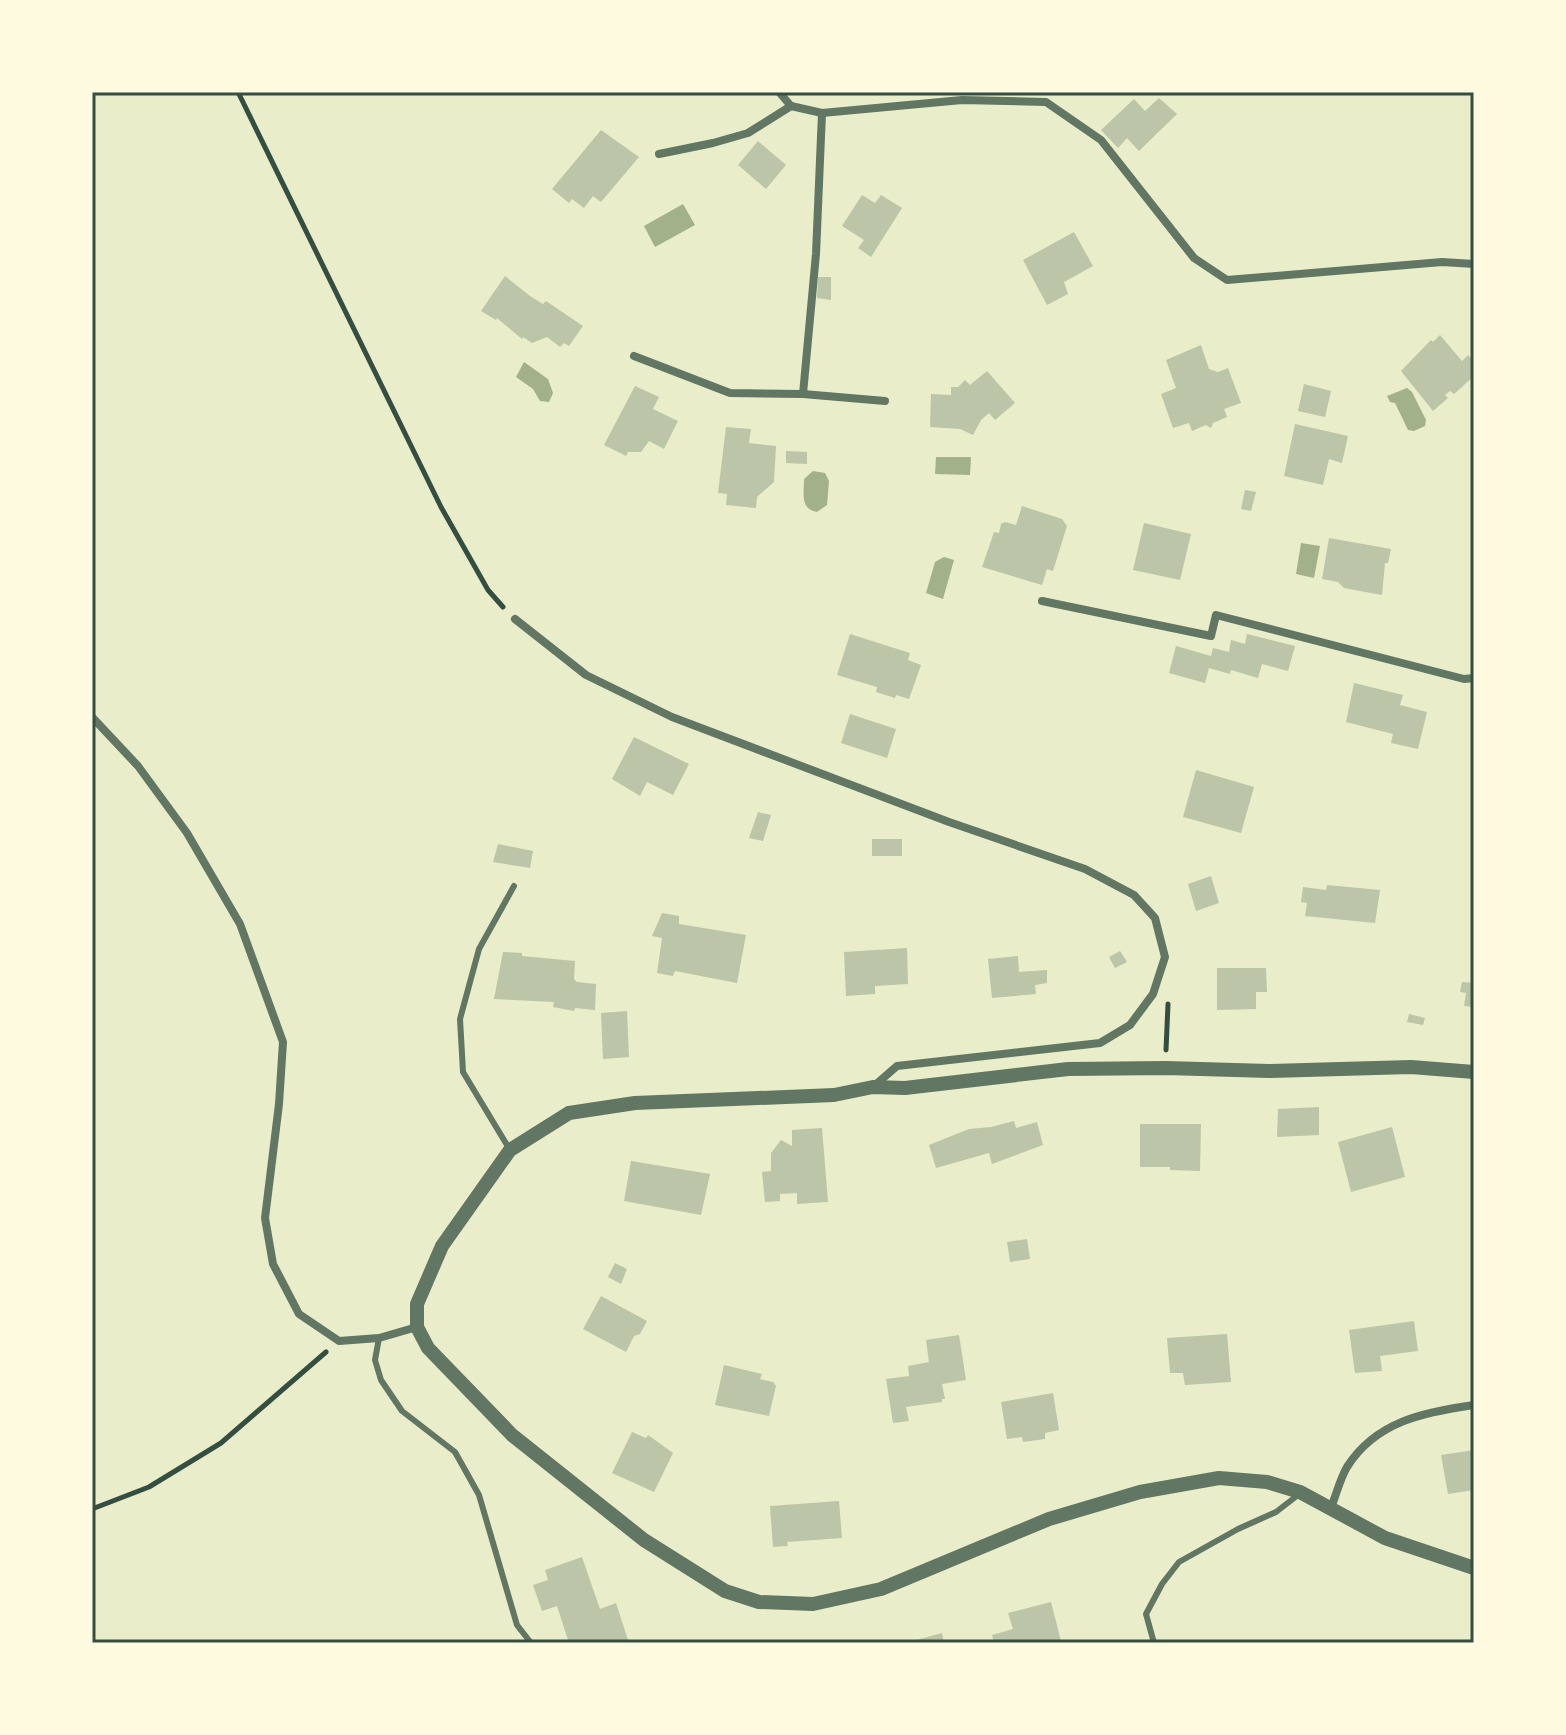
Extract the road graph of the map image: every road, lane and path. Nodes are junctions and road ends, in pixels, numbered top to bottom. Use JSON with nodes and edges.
{"nodes":[{"id":1,"x":238,"y":92,"type":"edge"},
{"id":2,"x":779,"y":92,"type":"edge"},
{"id":3,"x":791,"y":106,"type":"junction"},
{"id":4,"x":822,"y":113,"type":"junction"},
{"id":5,"x":659,"y":154,"type":"dead end"},
{"id":6,"x":1474,"y":264,"type":"edge"},
{"id":7,"x":634,"y":356,"type":"dead end"},
{"id":8,"x":803,"y":394,"type":"junction"},
{"id":9,"x":885,"y":401,"type":"dead end"},
{"id":10,"x":1042,"y":601,"type":"dead end"},
{"id":11,"x":515,"y":619,"type":"joint"},
{"id":12,"x":1474,"y":678,"type":"edge"},
{"id":13,"x":92,"y":717,"type":"edge"},
{"id":14,"x":514,"y":886,"type":"dead end"},
{"id":15,"x":1168,"y":997,"type":"dead end"},
{"id":16,"x":1166,"y":1068,"type":"junction"},
{"id":17,"x":1474,"y":1072,"type":"edge"},
{"id":18,"x":873,"y":1087,"type":"junction"},
{"id":19,"x":510,"y":1150,"type":"junction"},
{"id":20,"x":417,"y":1327,"type":"junction"},
{"id":21,"x":379,"y":1338,"type":"junction"},
{"id":22,"x":339,"y":1341,"type":"junction"},
{"id":23,"x":1474,"y":1405,"type":"edge"},
{"id":24,"x":1300,"y":1492,"type":"junction"},
{"id":25,"x":1331,"y":1508,"type":"junction"},
{"id":26,"x":92,"y":1509,"type":"edge"},
{"id":27,"x":1474,"y":1568,"type":"edge"},
{"id":28,"x":531,"y":1643,"type":"edge"},
{"id":29,"x":1154,"y":1643,"type":"edge"}],
"edges":[{"from":1,"to":11,"type":"path"},
{"from":2,"to":3,"type":"street"},
{"from":3,"to":4,"type":"street"},
{"from":3,"to":5,"type":"street"},
{"from":4,"to":6,"type":"street"},
{"from":4,"to":8,"type":"street"},
{"from":7,"to":8,"type":"street"},
{"from":8,"to":9,"type":"street"},
{"from":10,"to":12,"type":"street"},
{"from":11,"to":18,"type":"street"},
{"from":13,"to":22,"type":"street"},
{"from":14,"to":19,"type":"lane"},
{"from":15,"to":16,"type":"path"},
{"from":16,"to":17,"type":"street"},
{"from":16,"to":18,"type":"street"},
{"from":18,"to":19,"type":"street"},
{"from":19,"to":20,"type":"street"},
{"from":20,"to":21,"type":"street"},
{"from":20,"to":24,"type":"street"},
{"from":21,"to":22,"type":"street"},
{"from":21,"to":28,"type":"lane"},
{"from":22,"to":26,"type":"path"},
{"from":23,"to":25,"type":"street"},
{"from":24,"to":25,"type":"street"},
{"from":24,"to":29,"type":"lane"},
{"from":25,"to":27,"type":"street"}]}
